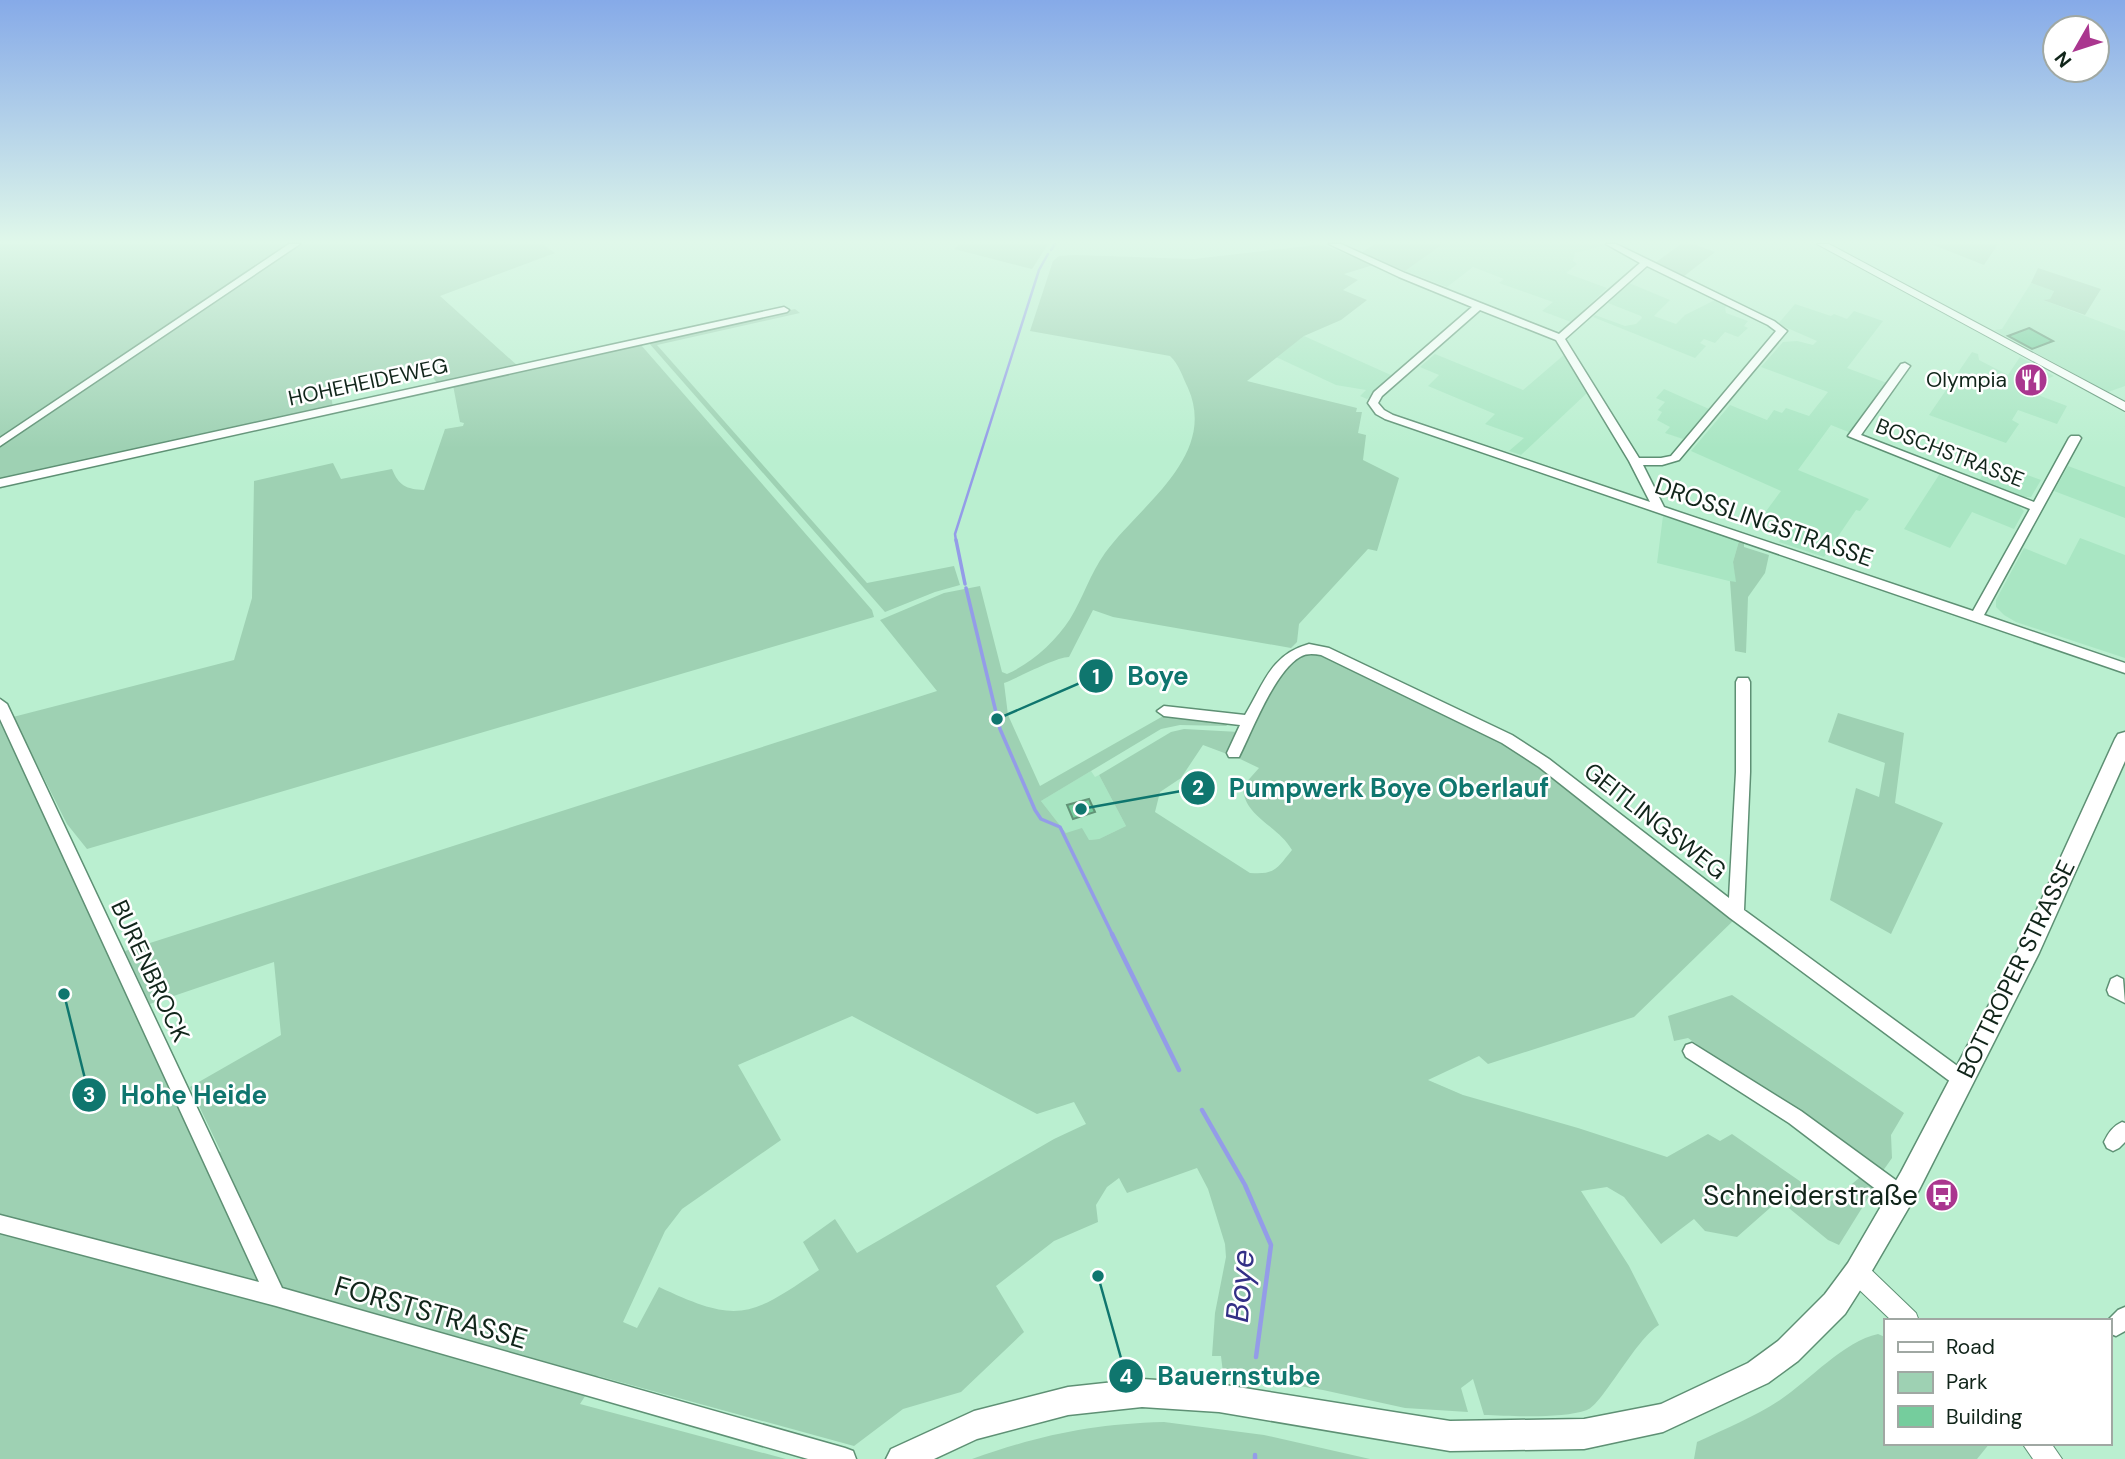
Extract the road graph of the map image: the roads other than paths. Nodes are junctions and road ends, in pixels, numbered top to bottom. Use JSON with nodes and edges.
{"nodes":[{"id":1,"x":194,"y":312,"type":"edge"},
{"id":2,"x":775,"y":312,"type":"edge"},
{"id":3,"x":1472,"y":312,"type":"edge"},
{"id":4,"x":1497,"y":312,"type":"edge"},
{"id":5,"x":1589,"y":312,"type":"edge"},
{"id":6,"x":1748,"y":312,"type":"edge"},
{"id":7,"x":1949,"y":312,"type":"edge"},
{"id":8,"x":1560,"y":338,"type":"junction"},
{"id":9,"x":1905,"y":366,"type":"dead end"},
{"id":10,"x":2125,"y":407,"type":"edge"},
{"id":11,"x":2075,"y":438,"type":"dead end"},
{"id":12,"x":0,"y":443,"type":"edge"},
{"id":13,"x":1634,"y":461,"type":"junction"},
{"id":14,"x":0,"y":483,"type":"edge"},
{"id":15,"x":2036,"y":507,"type":"junction"},
{"id":16,"x":1660,"y":510,"type":"junction"},
{"id":17,"x":1977,"y":616,"type":"junction"},
{"id":18,"x":2125,"y":668,"type":"edge"},
{"id":19,"x":1743,"y":682,"type":"dead end"},
{"id":20,"x":0,"y":704,"type":"edge"},
{"id":21,"x":1164,"y":711,"type":"dead end"},
{"id":22,"x":1249,"y":721,"type":"junction"},
{"id":23,"x":2125,"y":740,"type":"edge"},
{"id":24,"x":1234,"y":753,"type":"dead end"},
{"id":25,"x":1736,"y":913,"type":"junction"},
{"id":26,"x":1692,"y":1051,"type":"dead end"},
{"id":27,"x":1961,"y":1079,"type":"junction"},
{"id":28,"x":1900,"y":1196,"type":"junction"},
{"id":29,"x":0,"y":1224,"type":"edge"},
{"id":30,"x":1857,"y":1272,"type":"junction"},
{"id":31,"x":276,"y":1296,"type":"junction"},
{"id":32,"x":1906,"y":1319,"type":"edge"},
{"id":33,"x":2036,"y":1445,"type":"edge"},
{"id":34,"x":845,"y":1459,"type":"edge"},
{"id":35,"x":901,"y":1459,"type":"edge"},
{"id":36,"x":2050,"y":1459,"type":"edge"}],
"edges":[{"from":1,"to":12,"type":"street"},
{"from":2,"to":14,"type":"street","name":"HOHEHEIDEWEG"},
{"from":3,"to":16,"type":"street","name":"DROSSLINGSTRASSE"},
{"from":4,"to":8,"type":"street"},
{"from":5,"to":8,"type":"street"},
{"from":6,"to":13,"type":"street"},
{"from":7,"to":10,"type":"street"},
{"from":8,"to":13,"type":"street"},
{"from":9,"to":15,"type":"street","name":"BOSCHSTRASSE"},
{"from":11,"to":15,"type":"street","name":"BOSCHSTRASSE"},
{"from":13,"to":16,"type":"street"},
{"from":15,"to":17,"type":"street","name":"BOSCHSTRASSE"},
{"from":16,"to":17,"type":"street","name":"DROSSLINGSTRASSE"},
{"from":17,"to":18,"type":"street","name":"DROSSLINGSTRASSE"},
{"from":19,"to":25,"type":"street"},
{"from":20,"to":31,"type":"street","name":"BURENBROCK"},
{"from":21,"to":22,"type":"street"},
{"from":22,"to":24,"type":"street","name":"GEITLINGSWEG"},
{"from":22,"to":25,"type":"street","name":"GEITLINGSWEG"},
{"from":23,"to":27,"type":"main road","name":"BOTTROPER STRASSE"},
{"from":25,"to":27,"type":"street","name":"GEITLINGSWEG"},
{"from":26,"to":28,"type":"street"},
{"from":27,"to":28,"type":"main road","name":"BOTTROPER STRASSE"},
{"from":28,"to":30,"type":"main road","name":"BOTTROPER STRASSE"},
{"from":29,"to":31,"type":"street","name":"FORSTSTRASSE"},
{"from":30,"to":32,"type":"street"},
{"from":30,"to":35,"type":"main road","name":"BOTTROPER STRASSE"},
{"from":31,"to":34,"type":"street","name":"FORSTSTRASSE"},
{"from":33,"to":36,"type":"street"}]}
